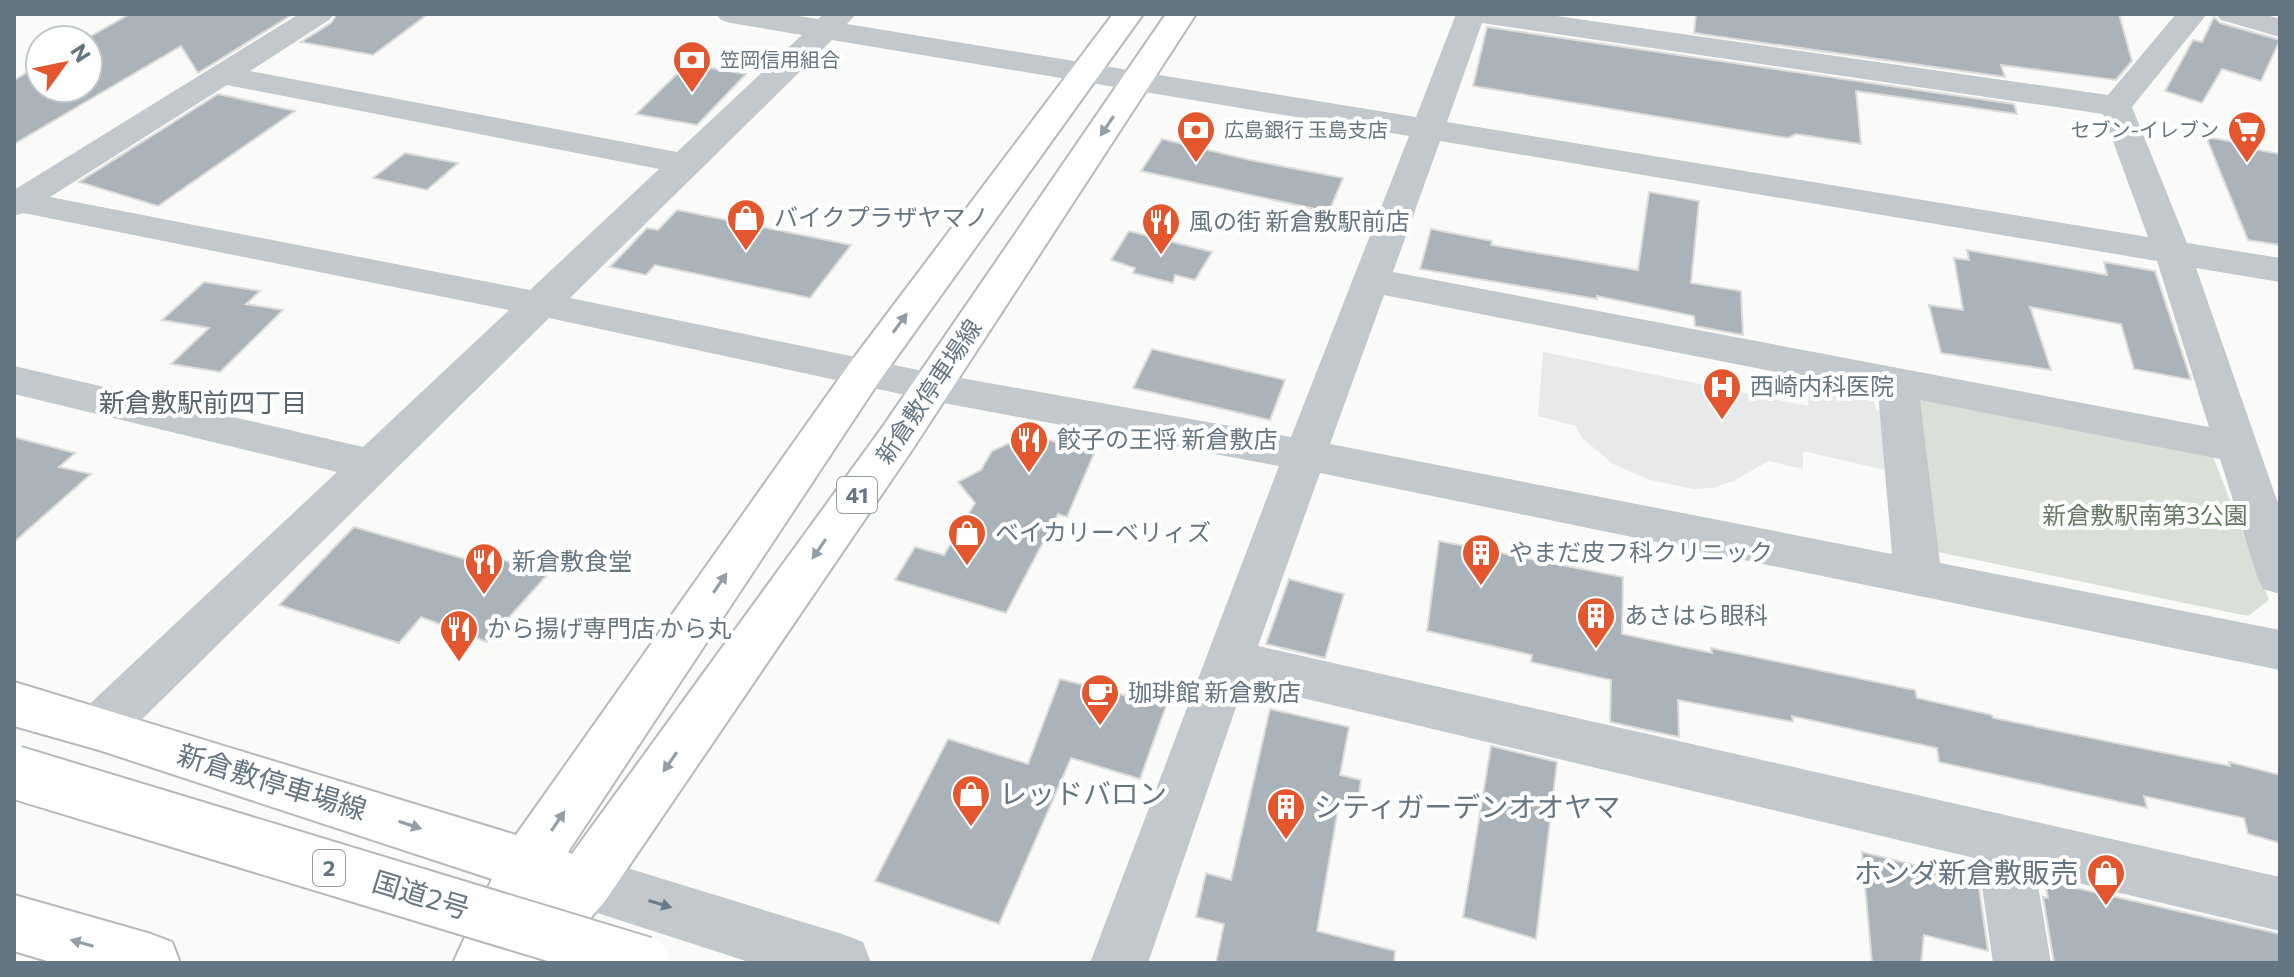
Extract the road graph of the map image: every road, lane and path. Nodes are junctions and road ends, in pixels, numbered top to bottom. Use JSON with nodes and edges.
{"nodes":[{"id":1,"x":319,"y":14,"type":"edge"},
{"id":2,"x":731,"y":14,"type":"edge"},
{"id":3,"x":1128,"y":14,"type":"edge"},
{"id":4,"x":1181,"y":14,"type":"edge"},
{"id":5,"x":1471,"y":14,"type":"edge"},
{"id":6,"x":1482,"y":14,"type":"edge"},
{"id":7,"x":2192,"y":14,"type":"edge"},
{"id":8,"x":2231,"y":14,"type":"edge"},
{"id":9,"x":832,"y":22,"type":"edge"},
{"id":10,"x":2280,"y":28,"type":"edge"},
{"id":11,"x":1083,"y":74,"type":"junction"},
{"id":12,"x":224,"y":75,"type":"junction"},
{"id":13,"x":1135,"y":83,"type":"junction"},
{"id":14,"x":2116,"y":106,"type":"junction"},
{"id":15,"x":1429,"y":128,"type":"junction"},
{"id":16,"x":685,"y":164,"type":"junction"},
{"id":17,"x":15,"y":202,"type":"edge"},
{"id":18,"x":2172,"y":251,"type":"junction"},
{"id":19,"x":2280,"y":270,"type":"edge"},
{"id":20,"x":1371,"y":280,"type":"junction"},
{"id":21,"x":540,"y":304,"type":"junction"},
{"id":22,"x":864,"y":373,"type":"junction"},
{"id":23,"x":14,"y":380,"type":"edge"},
{"id":24,"x":1897,"y":381,"type":"junction"},
{"id":25,"x":933,"y":387,"type":"junction"},
{"id":26,"x":2235,"y":447,"type":"junction"},
{"id":27,"x":1306,"y":455,"type":"junction"},
{"id":28,"x":374,"y":465,"type":"junction"},
{"id":29,"x":2280,"y":576,"type":"edge"},
{"id":30,"x":1918,"y":578,"type":"junction"},
{"id":31,"x":2280,"y":650,"type":"edge"},
{"id":32,"x":1228,"y":660,"type":"junction"},
{"id":33,"x":14,"y":704,"type":"edge"},
{"id":34,"x":99,"y":728,"type":"junction"},
{"id":35,"x":14,"y":772,"type":"edge"},
{"id":36,"x":2002,"y":838,"type":"junction"},
{"id":37,"x":527,"y":865,"type":"junction"},
{"id":38,"x":585,"y":882,"type":"junction"},
{"id":39,"x":2280,"y":904,"type":"edge"},
{"id":40,"x":14,"y":923,"type":"edge"},
{"id":41,"x":151,"y":963,"type":"edge"},
{"id":42,"x":482,"y":963,"type":"edge"},
{"id":43,"x":514,"y":963,"type":"edge"},
{"id":44,"x":644,"y":963,"type":"edge"},
{"id":45,"x":842,"y":963,"type":"edge"},
{"id":46,"x":1119,"y":963,"type":"edge"},
{"id":47,"x":2022,"y":963,"type":"edge"}],
"edges":[{"from":1,"to":12,"type":"street"},
{"from":2,"to":9,"type":"street"},
{"from":3,"to":11,"type":"main road"},
{"from":4,"to":13,"type":"main road","name":"新倉敷停車場線","number":"41"},
{"from":5,"to":15,"type":"street"},
{"from":6,"to":14,"type":"street"},
{"from":7,"to":14,"type":"street"},
{"from":8,"to":10,"type":"street"},
{"from":9,"to":11,"type":"street"},
{"from":9,"to":16,"type":"street"},
{"from":11,"to":13,"type":"street"},
{"from":22,"to":11,"type":"main road","one_way":true},
{"from":12,"to":16,"type":"street"},
{"from":12,"to":17,"type":"street"},
{"from":13,"to":15,"type":"street"},
{"from":13,"to":25,"type":"main road","name":"新倉敷停車場線","number":"41","one_way":true},
{"from":14,"to":18,"type":"street"},
{"from":15,"to":18,"type":"street"},
{"from":15,"to":20,"type":"street"},
{"from":16,"to":21,"type":"street"},
{"from":17,"to":21,"type":"street"},
{"from":18,"to":19,"type":"street"},
{"from":18,"to":26,"type":"street"},
{"from":20,"to":24,"type":"street"},
{"from":20,"to":27,"type":"street"},
{"from":21,"to":22,"type":"street"},
{"from":21,"to":28,"type":"street"},
{"from":22,"to":25,"type":"street"},
{"from":37,"to":22,"type":"main road","one_way":true},
{"from":23,"to":28,"type":"street"},
{"from":24,"to":26,"type":"street"},
{"from":24,"to":30,"type":"street"},
{"from":25,"to":27,"type":"street"},
{"from":25,"to":38,"type":"main road","name":"新倉敷停車場線","number":"41","one_way":true},
{"from":26,"to":29,"type":"street"},
{"from":27,"to":30,"type":"street"},
{"from":27,"to":32,"type":"street"},
{"from":28,"to":34,"type":"street"},
{"from":30,"to":31,"type":"street"},
{"from":32,"to":36,"type":"street"},
{"from":32,"to":46,"type":"street"},
{"from":33,"to":34,"type":"main road","name":"新倉敷停車場線"},
{"from":34,"to":37,"type":"main road","name":"新倉敷停車場線","one_way":true},
{"from":35,"to":44,"type":"main road","name":"国道2号","number":"2","bridge":true},
{"from":36,"to":39,"type":"street"},
{"from":36,"to":47,"type":"street"},
{"from":37,"to":38,"type":"main road","name":"新倉敷停車場線"},
{"from":37,"to":42,"type":"main road"},
{"from":38,"to":43,"type":"main road","name":"新倉敷停車場線","number":"41"},
{"from":38,"to":45,"type":"street","one_way":true},
{"from":41,"to":40,"type":"main road","one_way":true}]}
